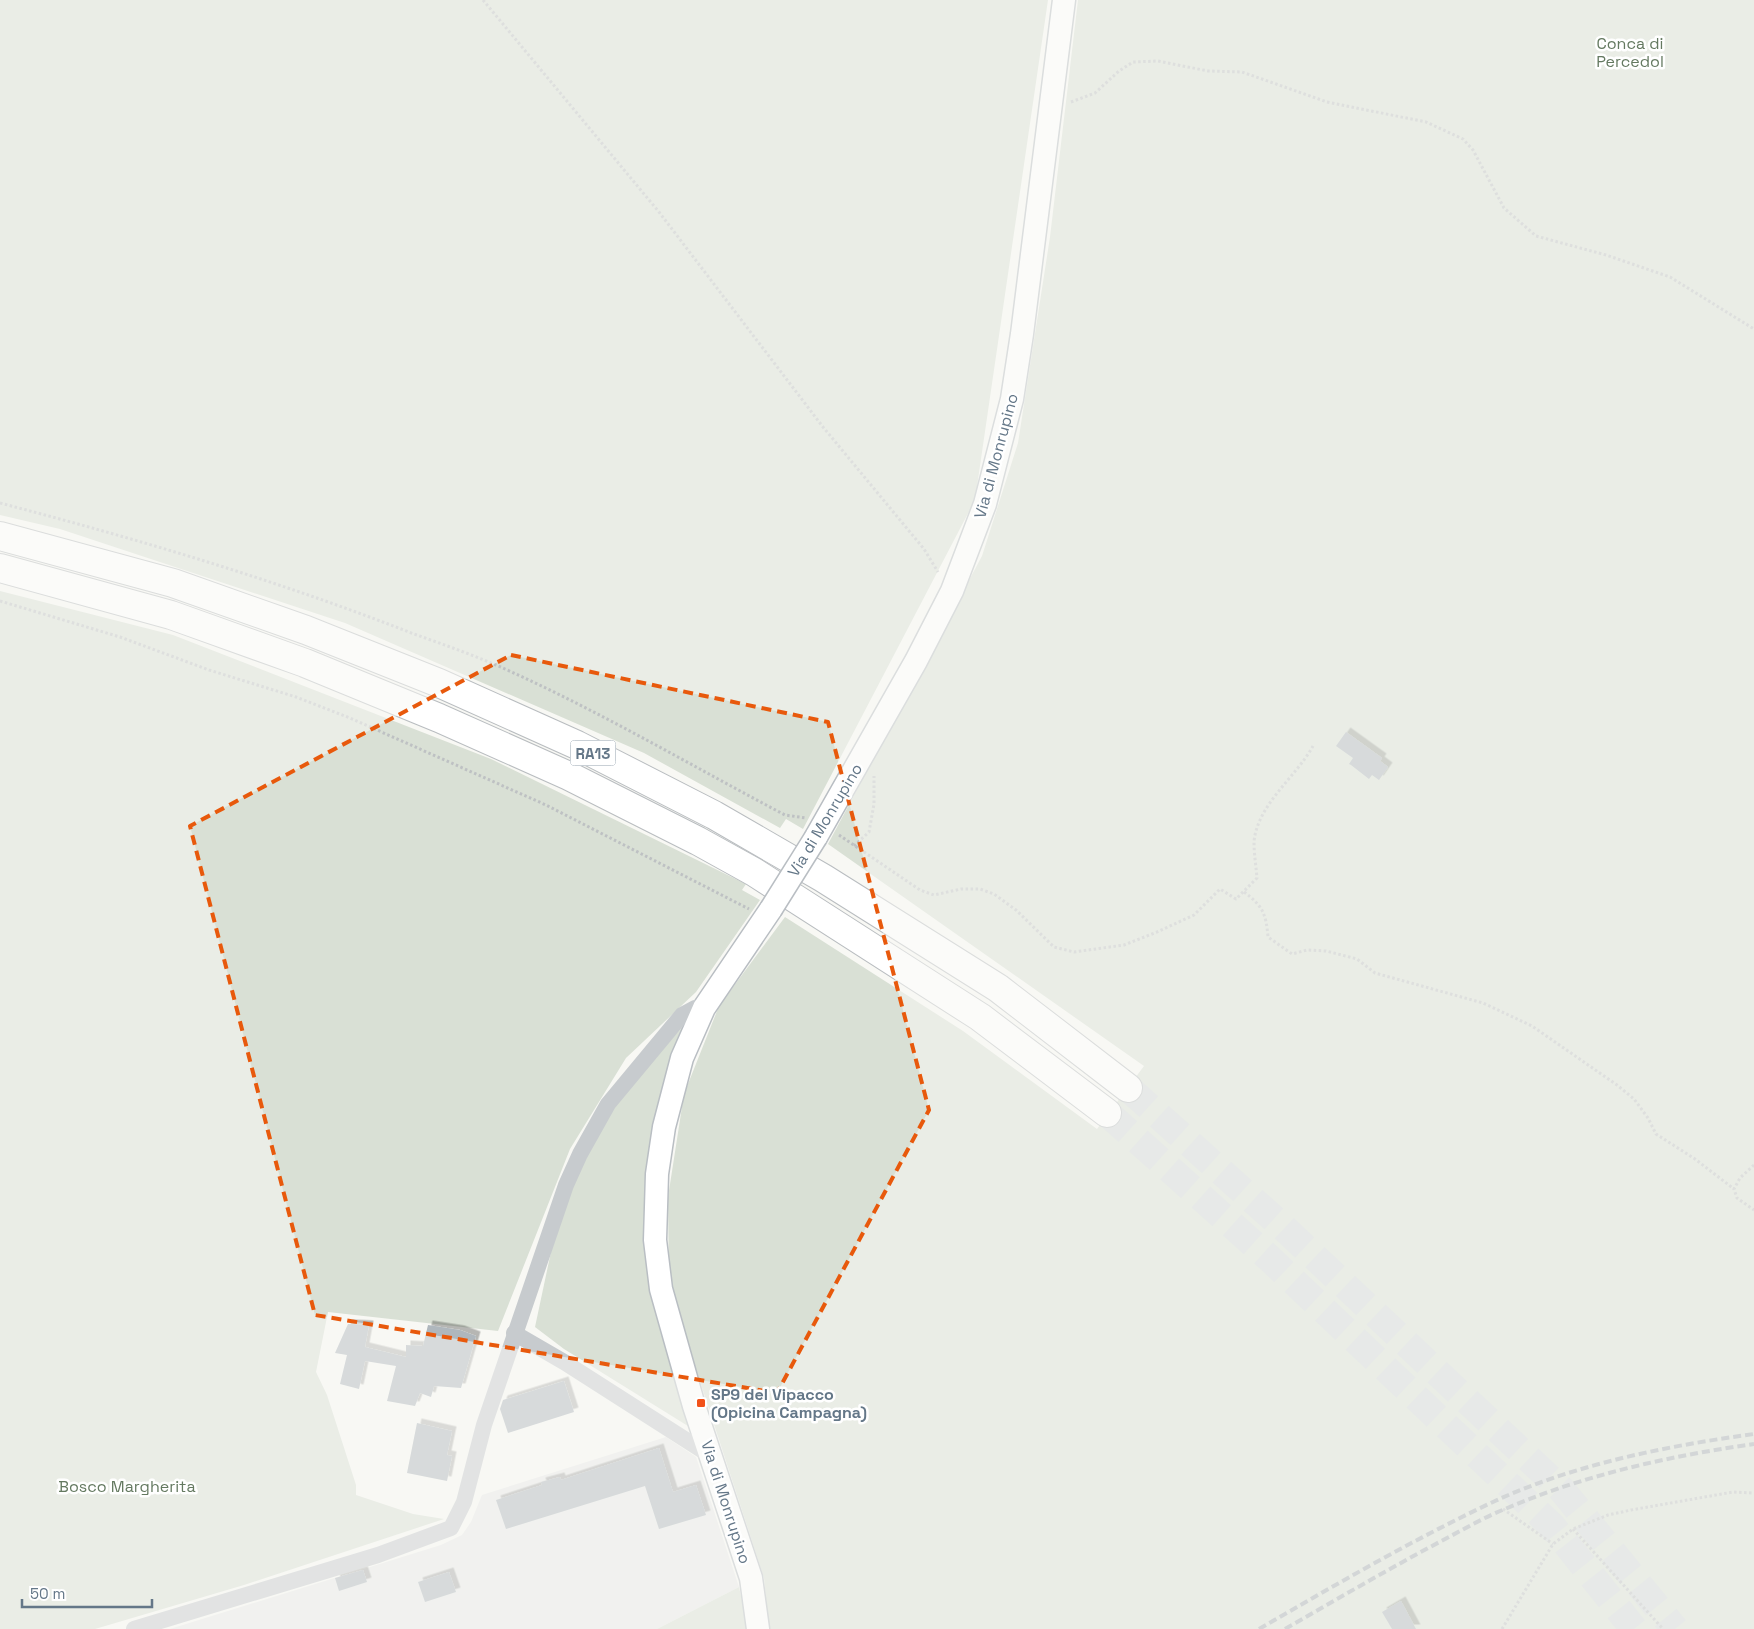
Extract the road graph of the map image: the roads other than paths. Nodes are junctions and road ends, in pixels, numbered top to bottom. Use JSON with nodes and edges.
{"nodes":[{"id":1,"x":1064,"y":0,"type":"edge"},
{"id":2,"x":0,"y":536,"type":"edge"},
{"id":3,"x":0,"y":568,"type":"edge"},
{"id":4,"x":704,"y":1008,"type":"junction"},
{"id":5,"x":1128,"y":1088,"type":"tunnel mouth"},
{"id":6,"x":1107,"y":1113,"type":"tunnel mouth"},
{"id":7,"x":514,"y":1333,"type":"junction"},
{"id":8,"x":711,"y":1456,"type":"junction"},
{"id":9,"x":134,"y":1629,"type":"edge"},
{"id":10,"x":758,"y":1629,"type":"edge"}],
"edges":[{"from":1,"to":4,"type":"main road","name":"Via di Monrupino","bridge":true},
{"from":2,"to":5,"type":"highway","number":"RA13"},
{"from":3,"to":6,"type":"highway","number":"RA13"},
{"from":4,"to":7,"type":"street"},
{"from":4,"to":8,"type":"main road","name":"Via di Monrupino"},
{"from":7,"to":8,"type":"street"},
{"from":7,"to":9,"type":"street"},
{"from":8,"to":10,"type":"main road","name":"Via di Monrupino"}]}
